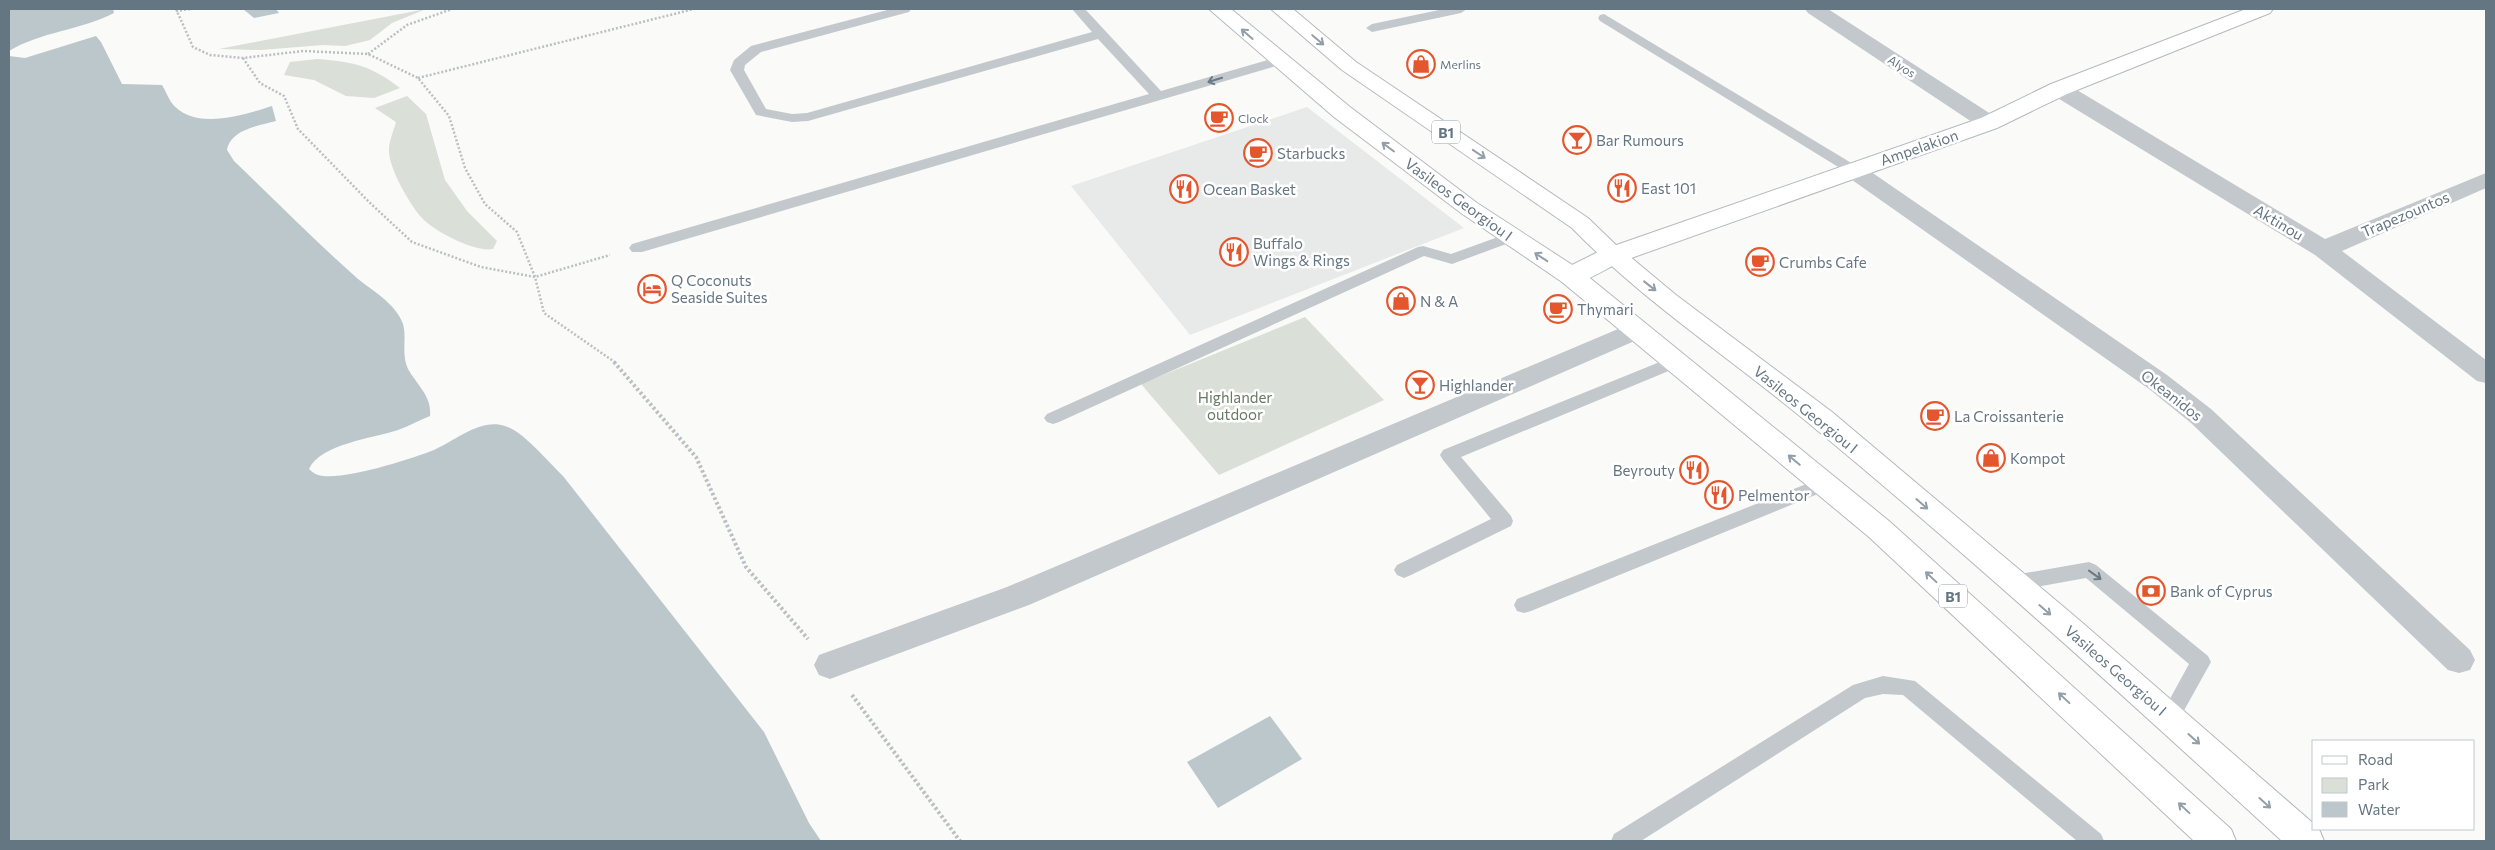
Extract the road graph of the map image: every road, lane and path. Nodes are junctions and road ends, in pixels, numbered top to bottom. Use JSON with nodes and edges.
{"nodes":[{"id":1,"x":190,"y":9,"type":"edge"},
{"id":2,"x":452,"y":9,"type":"edge"},
{"id":3,"x":694,"y":9,"type":"edge"},
{"id":4,"x":905,"y":9,"type":"edge"},
{"id":5,"x":1078,"y":9,"type":"edge"},
{"id":6,"x":1219,"y":9,"type":"edge"},
{"id":7,"x":1280,"y":9,"type":"edge"},
{"id":8,"x":1461,"y":9,"type":"edge"},
{"id":9,"x":1815,"y":9,"type":"edge"},
{"id":10,"x":2263,"y":9,"type":"edge"},
{"id":11,"x":176,"y":10,"type":"edge"},
{"id":12,"x":1604,"y":18,"type":"dead end"},
{"id":13,"x":1372,"y":28,"type":"dead end"},
{"id":14,"x":1101,"y":34,"type":"junction"},
{"id":15,"x":368,"y":54,"type":"junction"},
{"id":16,"x":243,"y":58,"type":"junction"},
{"id":17,"x":1278,"y":61,"type":"junction"},
{"id":18,"x":418,"y":78,"type":"junction"},
{"id":19,"x":2059,"y":89,"type":"junction"},
{"id":20,"x":1159,"y":97,"type":"junction"},
{"id":21,"x":1989,"y":123,"type":"junction"},
{"id":22,"x":1853,"y":170,"type":"junction"},
{"id":23,"x":2486,"y":180,"type":"edge"},
{"id":24,"x":1512,"y":237,"type":"junction"},
{"id":25,"x":637,"y":248,"type":"joint"},
{"id":26,"x":2324,"y":249,"type":"junction"},
{"id":27,"x":1611,"y":256,"type":"junction"},
{"id":28,"x":535,"y":276,"type":"junction"},
{"id":29,"x":1571,"y":276,"type":"junction"},
{"id":30,"x":1637,"y":330,"type":"junction"},
{"id":31,"x":1677,"y":361,"type":"junction"},
{"id":32,"x":2486,"y":374,"type":"edge"},
{"id":33,"x":1053,"y":418,"type":"dead end"},
{"id":34,"x":1824,"y":484,"type":"junction"},
{"id":35,"x":1404,"y":570,"type":"dead end"},
{"id":36,"x":2014,"y":583,"type":"junction"},
{"id":37,"x":1524,"y":604,"type":"dead end"},
{"id":38,"x":2459,"y":660,"type":"dead end"},
{"id":39,"x":830,"y":664,"type":"junction"},
{"id":40,"x":2170,"y":717,"type":"junction"},
{"id":41,"x":2211,"y":839,"type":"edge"},
{"id":42,"x":960,"y":841,"type":"edge"},
{"id":43,"x":1622,"y":841,"type":"edge"},
{"id":44,"x":2093,"y":841,"type":"edge"},
{"id":45,"x":2307,"y":841,"type":"edge"}],
"edges":[{"from":1,"to":11,"type":"path"},
{"from":2,"to":15,"type":"path"},
{"from":3,"to":18,"type":"path"},
{"from":4,"to":14,"type":"lane"},
{"from":5,"to":14,"type":"lane"},
{"from":17,"to":6,"type":"main road","name":"Vasileos Georgiou I","number":"B1","one_way":true},
{"from":7,"to":27,"type":"main road","name":"Vasileos Georgiou I","number":"B1","one_way":true},
{"from":8,"to":13,"type":"lane"},
{"from":9,"to":21,"type":"street","name":"Alyos"},
{"from":10,"to":19,"type":"main road","name":"Ampelakion"},
{"from":11,"to":16,"type":"path"},
{"from":12,"to":22,"type":"lane"},
{"from":14,"to":20,"type":"lane"},
{"from":15,"to":16,"type":"path"},
{"from":15,"to":18,"type":"path"},
{"from":16,"to":28,"type":"path"},
{"from":17,"to":20,"type":"lane","one_way":true},
{"from":24,"to":17,"type":"main road","name":"Vasileos Georgiou I","number":"B1","one_way":true},
{"from":18,"to":28,"type":"path"},
{"from":19,"to":21,"type":"main road","name":"Ampelakion"},
{"from":19,"to":26,"type":"street","name":"Aktinou"},
{"from":20,"to":25,"type":"lane"},
{"from":21,"to":22,"type":"main road","name":"Ampelakion"},
{"from":22,"to":27,"type":"main road","name":"Ampelakion"},
{"from":22,"to":38,"type":"street","name":"Okeanidos"},
{"from":23,"to":26,"type":"street","name":"Trapezountos"},
{"from":29,"to":24,"type":"main road","name":"Vasileos Georgiou I","number":"B1","one_way":true},
{"from":24,"to":33,"type":"lane"},
{"from":25,"to":28,"type":"path"},
{"from":26,"to":32,"type":"street","name":"Aktinou"},
{"from":27,"to":29,"type":"main road","name":"Ampelakion"},
{"from":27,"to":36,"type":"main road","name":"Vasileos Georgiou I","number":"B1","one_way":true},
{"from":28,"to":39,"type":"path"},
{"from":29,"to":30,"type":"main road","name":"Vasileos Georgiou I","number":"B1"},
{"from":30,"to":31,"type":"main road","name":"Vasileos Georgiou I","number":"B1"},
{"from":30,"to":39,"type":"street"},
{"from":34,"to":31,"type":"main road","name":"Vasileos Georgiou I","number":"B1","one_way":true},
{"from":31,"to":35,"type":"lane"},
{"from":34,"to":37,"type":"lane"},
{"from":41,"to":34,"type":"main road","name":"Vasileos Georgiou I","number":"B1","one_way":true},
{"from":36,"to":40,"type":"main road","name":"Vasileos Georgiou I","number":"B1","one_way":true},
{"from":36,"to":40,"type":"lane","one_way":true},
{"from":39,"to":42,"type":"path"},
{"from":40,"to":45,"type":"main road","name":"Vasileos Georgiou I","number":"B1","one_way":true},
{"from":43,"to":44,"type":"lane"}]}
